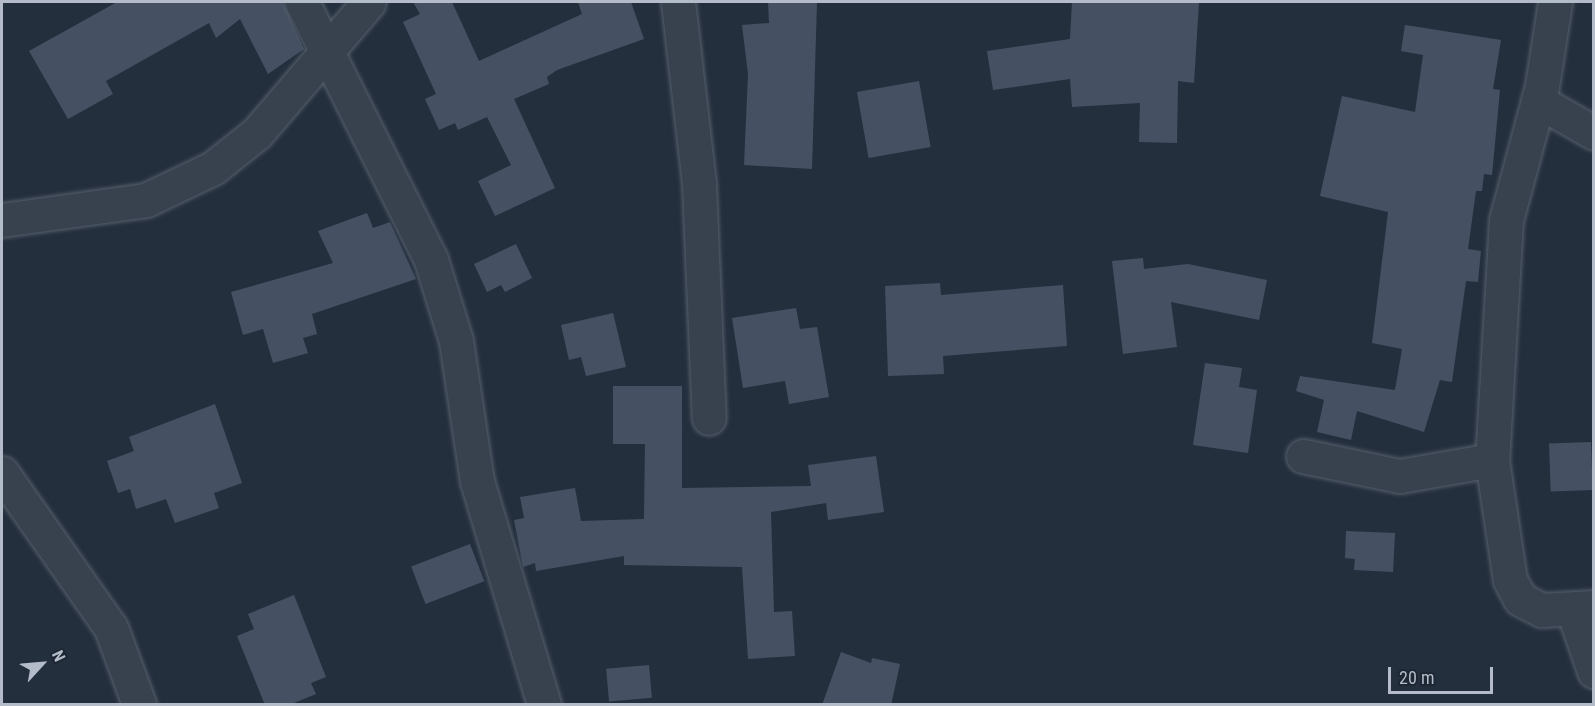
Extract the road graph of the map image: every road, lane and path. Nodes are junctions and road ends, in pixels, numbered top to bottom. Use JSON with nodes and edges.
{"nodes":[{"id":1,"x":302,"y":2,"type":"edge"},
{"id":2,"x":369,"y":2,"type":"edge"},
{"id":3,"x":678,"y":2,"type":"edge"},
{"id":4,"x":1555,"y":2,"type":"edge"},
{"id":5,"x":327,"y":56,"type":"junction"},
{"id":6,"x":1538,"y":101,"type":"junction"},
{"id":7,"x":1593,"y":133,"type":"edge"},
{"id":8,"x":2,"y":220,"type":"edge"},
{"id":9,"x":709,"y":418,"type":"dead end"},
{"id":10,"x":1303,"y":456,"type":"dead end"},
{"id":11,"x":1492,"y":460,"type":"junction"},
{"id":12,"x":2,"y":473,"type":"edge"},
{"id":13,"x":1583,"y":608,"type":"edge"},
{"id":14,"x":1593,"y":671,"type":"edge"},
{"id":15,"x":140,"y":705,"type":"edge"},
{"id":16,"x":544,"y":705,"type":"edge"}],
"edges":[{"from":1,"to":5,"type":"street"},
{"from":2,"to":5,"type":"street"},
{"from":3,"to":9,"type":"street"},
{"from":4,"to":6,"type":"street"},
{"from":5,"to":8,"type":"street"},
{"from":5,"to":16,"type":"street"},
{"from":6,"to":7,"type":"street"},
{"from":6,"to":11,"type":"street"},
{"from":10,"to":11,"type":"street"},
{"from":11,"to":13,"type":"street"},
{"from":12,"to":15,"type":"street"},
{"from":13,"to":14,"type":"street"}]}
